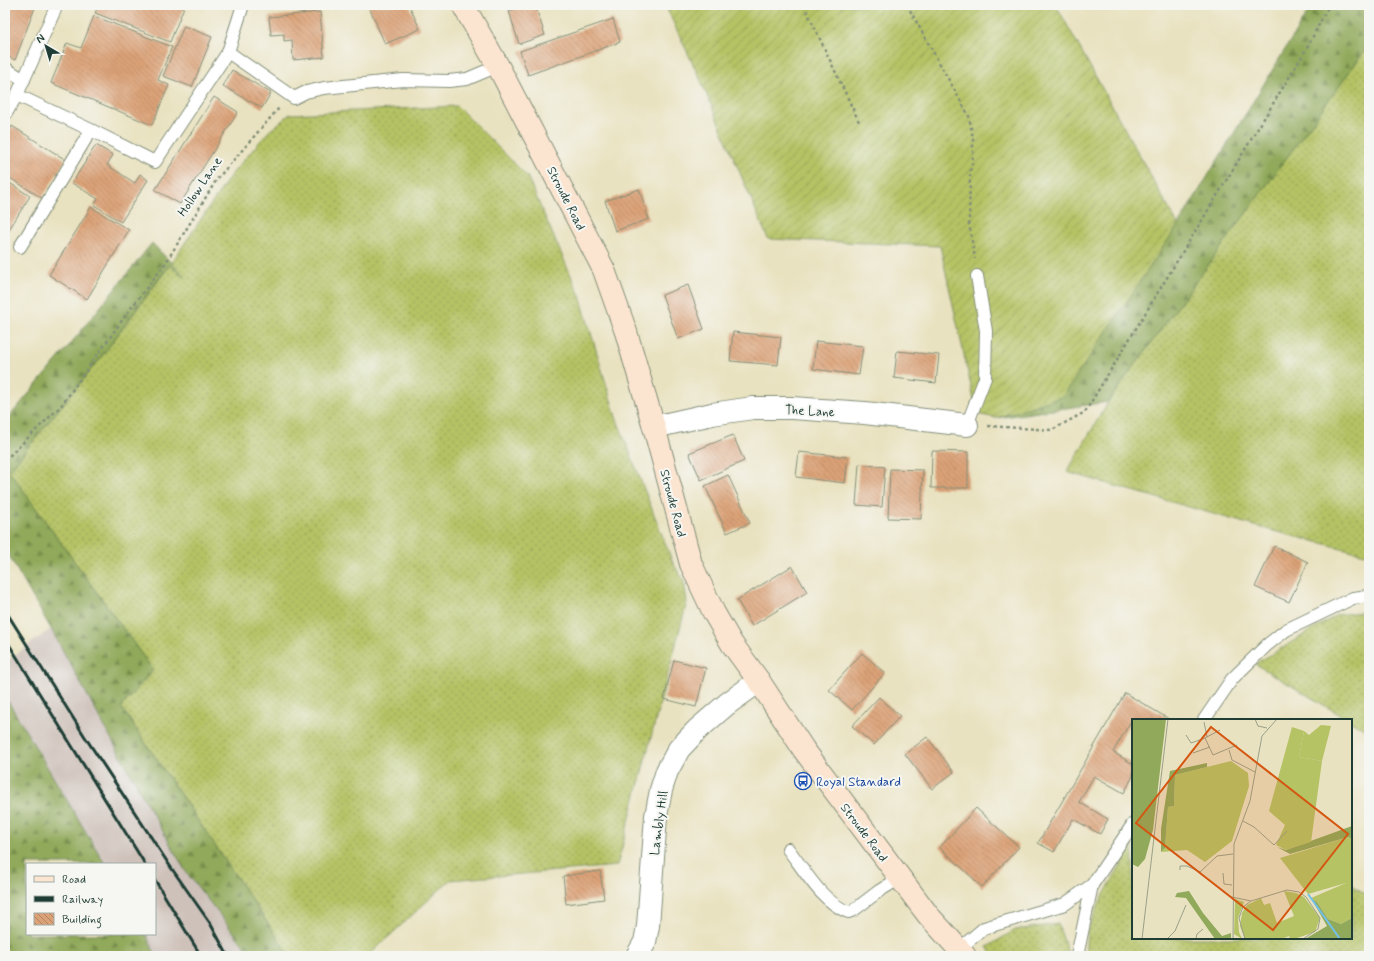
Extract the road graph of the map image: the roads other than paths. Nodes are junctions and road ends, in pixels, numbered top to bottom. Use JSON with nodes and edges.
{"nodes":[{"id":1,"x":57,"y":5,"type":"edge"},
{"id":2,"x":242,"y":5,"type":"edge"},
{"id":3,"x":463,"y":5,"type":"edge"},
{"id":4,"x":228,"y":52,"type":"junction"},
{"id":5,"x":498,"y":66,"type":"junction"},
{"id":6,"x":5,"y":68,"type":"edge"},
{"id":7,"x":24,"y":80,"type":"junction"},
{"id":8,"x":17,"y":96,"type":"junction"},
{"id":9,"x":5,"y":115,"type":"edge"},
{"id":10,"x":91,"y":130,"type":"junction"},
{"id":11,"x":20,"y":248,"type":"dead end"},
{"id":12,"x":977,"y":276,"type":"road end"},
{"id":13,"x":967,"y":425,"type":"joint"},
{"id":14,"x":654,"y":427,"type":"junction"},
{"id":15,"x":1369,"y":596,"type":"edge"},
{"id":16,"x":759,"y":681,"type":"junction"},
{"id":17,"x":1205,"y":719,"type":"edge"},
{"id":18,"x":1132,"y":825,"type":"edge"},
{"id":19,"x":788,"y":849,"type":"dead end"},
{"id":20,"x":900,"y":878,"type":"junction"},
{"id":21,"x":1092,"y":885,"type":"junction"},
{"id":22,"x":962,"y":952,"type":"edge"},
{"id":23,"x":637,"y":956,"type":"edge"},
{"id":24,"x":1076,"y":956,"type":"edge"}],
"edges":[{"from":1,"to":7,"type":"lane"},
{"from":2,"to":4,"type":"lane"},
{"from":3,"to":5,"type":"street","name":"Stroude Road"},
{"from":4,"to":5,"type":"lane"},
{"from":4,"to":10,"type":"lane"},
{"from":5,"to":14,"type":"street","name":"Stroude Road"},
{"from":6,"to":7,"type":"lane"},
{"from":7,"to":8,"type":"lane"},
{"from":8,"to":9,"type":"lane"},
{"from":8,"to":10,"type":"lane"},
{"from":10,"to":11,"type":"lane"},
{"from":12,"to":13,"type":"lane"},
{"from":13,"to":14,"type":"street","name":"The Lane"},
{"from":14,"to":16,"type":"street","name":"Stroude Road"},
{"from":15,"to":17,"type":"lane"},
{"from":16,"to":20,"type":"street","name":"Stroude Road"},
{"from":16,"to":23,"type":"street","name":"Lambly Hill"},
{"from":18,"to":21,"type":"lane"},
{"from":19,"to":20,"type":"lane"},
{"from":20,"to":22,"type":"street","name":"Stroude Road"},
{"from":21,"to":22,"type":"lane"},
{"from":21,"to":24,"type":"lane"}]}
